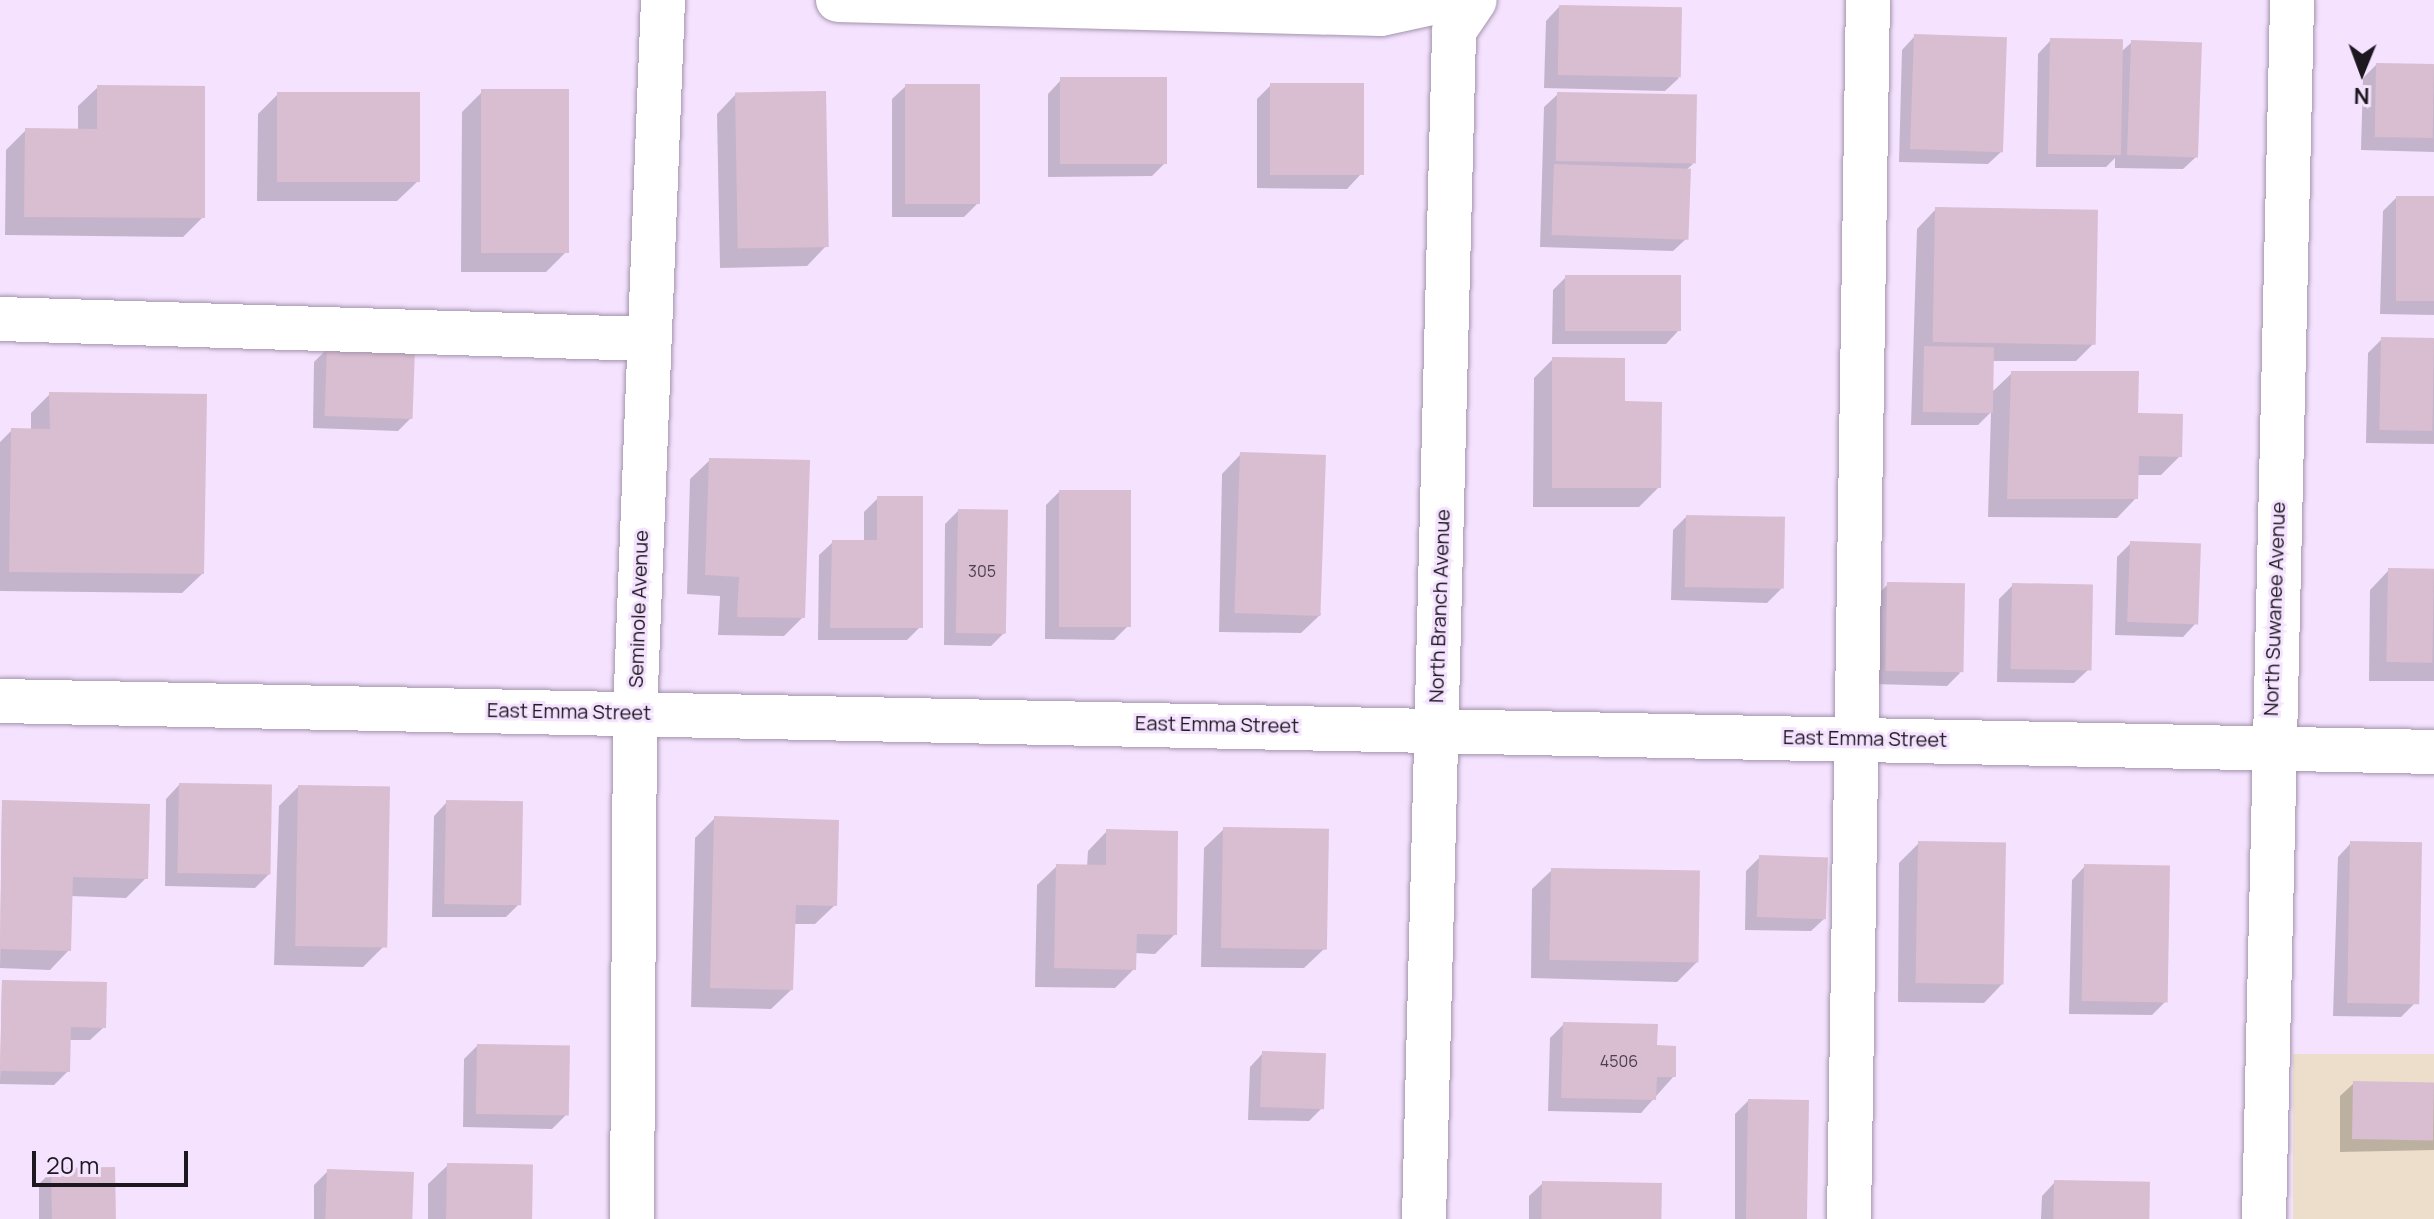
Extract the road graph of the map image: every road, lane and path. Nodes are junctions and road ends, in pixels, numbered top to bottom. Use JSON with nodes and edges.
{"nodes":[{"id":1,"x":663,"y":0,"type":"edge"},
{"id":2,"x":838,"y":0,"type":"edge"},
{"id":3,"x":1446,"y":0,"type":"edge"},
{"id":4,"x":1475,"y":0,"type":"edge"},
{"id":5,"x":1868,"y":0,"type":"edge"},
{"id":6,"x":2292,"y":0,"type":"edge"},
{"id":7,"x":0,"y":319,"type":"edge"},
{"id":8,"x":649,"y":339,"type":"junction"},
{"id":9,"x":0,"y":701,"type":"edge"},
{"id":10,"x":635,"y":713,"type":"junction"},
{"id":11,"x":1435,"y":728,"type":"junction"},
{"id":12,"x":1861,"y":738,"type":"junction"},
{"id":13,"x":2270,"y":748,"type":"junction"},
{"id":14,"x":2434,"y":752,"type":"edge"},
{"id":15,"x":632,"y":1219,"type":"edge"},
{"id":16,"x":1424,"y":1219,"type":"edge"},
{"id":17,"x":1849,"y":1219,"type":"edge"},
{"id":18,"x":2264,"y":1219,"type":"edge"}],
"edges":[{"from":1,"to":8,"type":"street","name":"Seminole Avenue"},
{"from":2,"to":3,"type":"street"},
{"from":4,"to":11,"type":"street","name":"North Branch Avenue"},
{"from":5,"to":12,"type":"street"},
{"from":6,"to":13,"type":"street","name":"North Suwanee Avenue"},
{"from":7,"to":8,"type":"street"},
{"from":8,"to":10,"type":"street","name":"Seminole Avenue"},
{"from":9,"to":10,"type":"street","name":"East Emma Street"},
{"from":10,"to":11,"type":"street","name":"East Emma Street"},
{"from":10,"to":15,"type":"street","name":"Seminole Avenue"},
{"from":11,"to":12,"type":"street","name":"East Emma Street"},
{"from":11,"to":16,"type":"street","name":"North Branch Avenue"},
{"from":12,"to":13,"type":"street","name":"East Emma Street"},
{"from":12,"to":17,"type":"street"},
{"from":13,"to":14,"type":"street","name":"East Emma Street"},
{"from":13,"to":18,"type":"street","name":"North Suwanee Avenue"}]}
